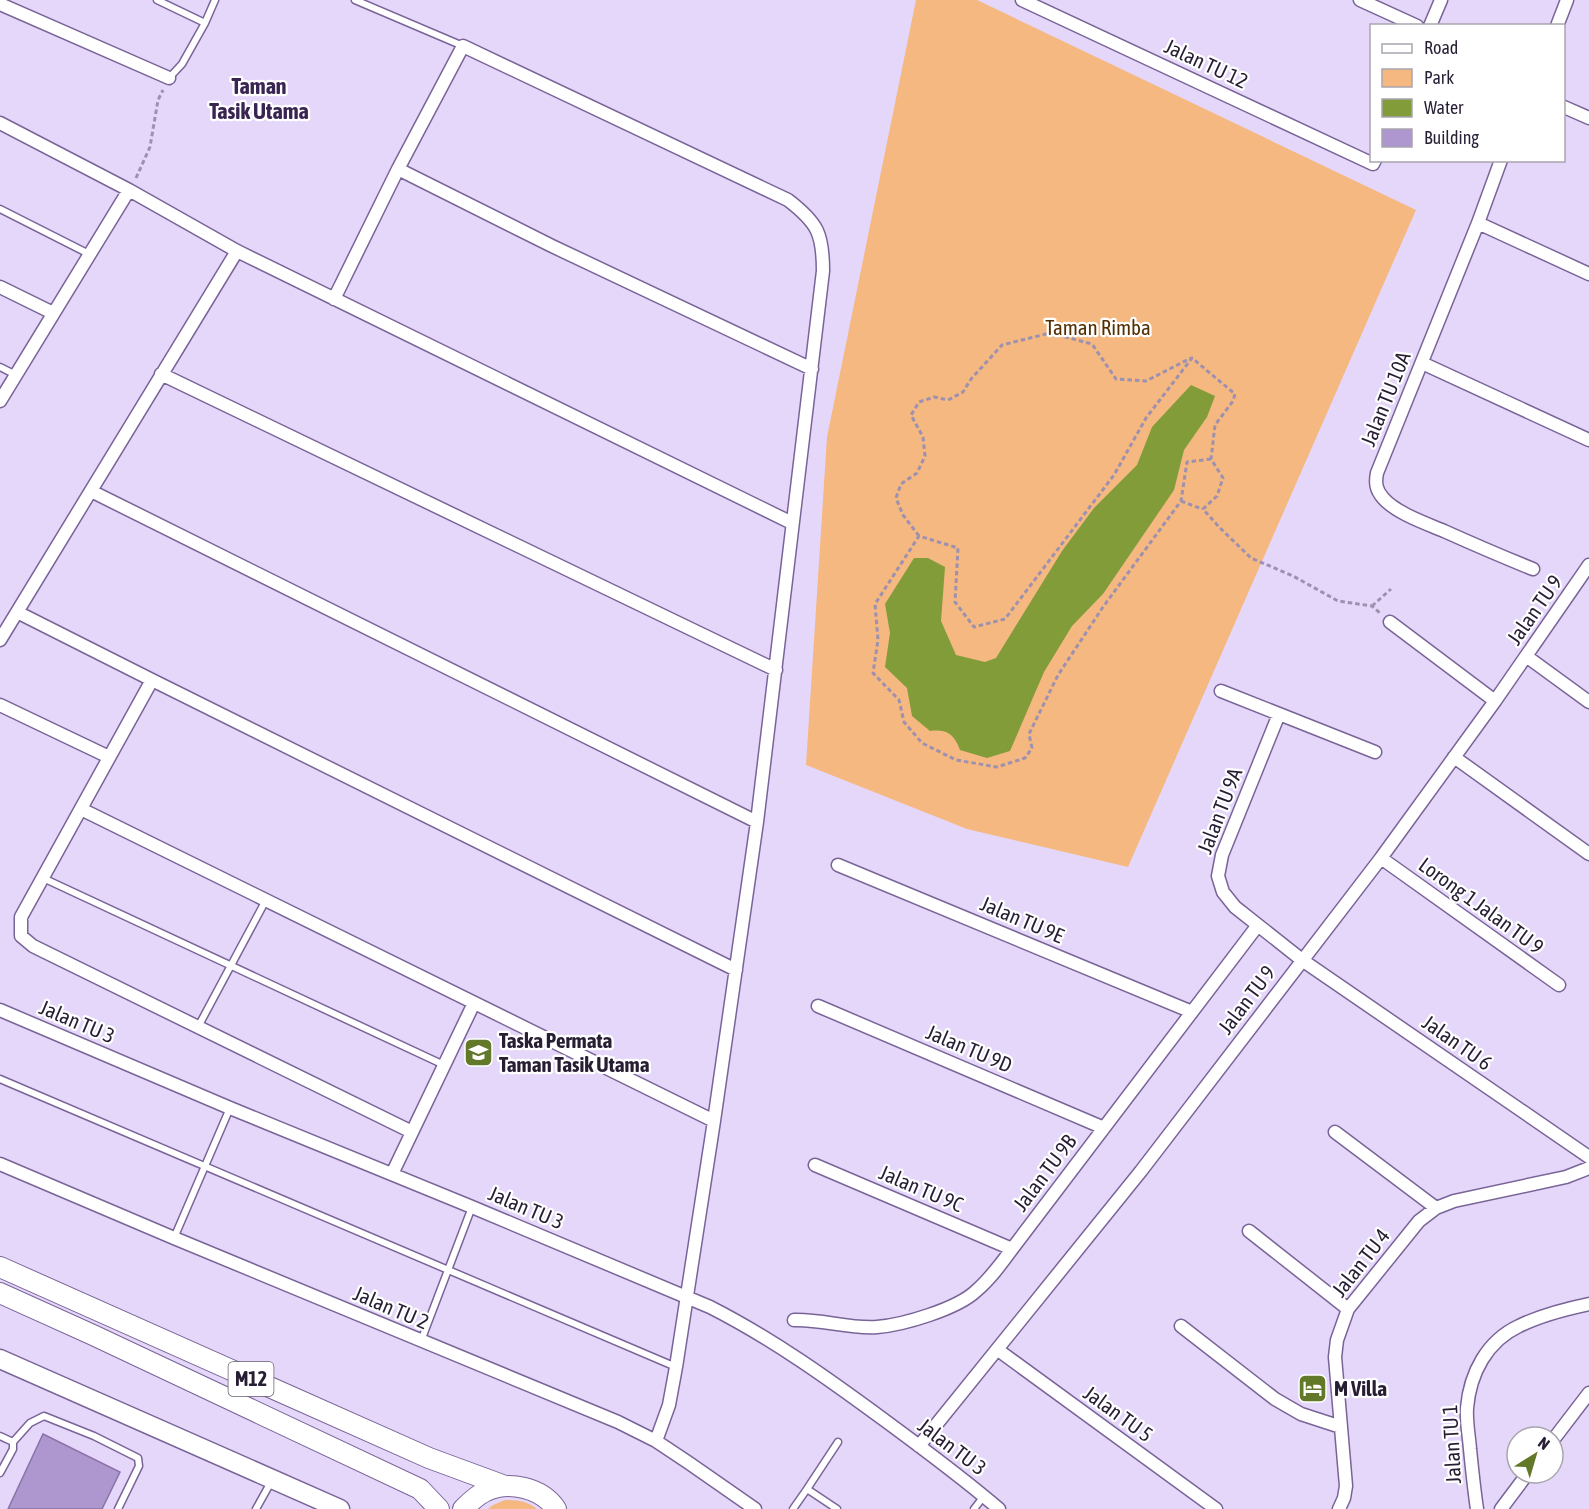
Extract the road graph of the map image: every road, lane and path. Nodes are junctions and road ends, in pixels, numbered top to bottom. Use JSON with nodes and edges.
{"nodes":[{"id":1,"x":157,"y":0,"type":"edge"},
{"id":2,"x":214,"y":0,"type":"edge"},
{"id":3,"x":355,"y":0,"type":"edge"},
{"id":4,"x":1022,"y":0,"type":"edge"},
{"id":5,"x":1360,"y":0,"type":"edge"},
{"id":6,"x":1441,"y":0,"type":"edge"},
{"id":7,"x":1567,"y":0,"type":"edge"},
{"id":8,"x":0,"y":4,"type":"edge"},
{"id":9,"x":205,"y":23,"type":"junction"},
{"id":10,"x":1413,"y":24,"type":"edge"},
{"id":11,"x":1431,"y":24,"type":"edge"},
{"id":12,"x":1558,"y":24,"type":"edge"},
{"id":13,"x":463,"y":46,"type":"junction"},
{"id":14,"x":169,"y":78,"type":"junction"},
{"id":15,"x":1565,"y":108,"type":"edge"},
{"id":16,"x":1589,"y":118,"type":"edge"},
{"id":17,"x":0,"y":123,"type":"edge"},
{"id":18,"x":1370,"y":160,"type":"edge"},
{"id":19,"x":1500,"y":162,"type":"edge"},
{"id":20,"x":398,"y":169,"type":"junction"},
{"id":21,"x":129,"y":190,"type":"junction"},
{"id":22,"x":0,"y":209,"type":"edge"},
{"id":23,"x":1478,"y":223,"type":"junction"},
{"id":24,"x":237,"y":251,"type":"junction"},
{"id":25,"x":89,"y":254,"type":"junction"},
{"id":26,"x":1589,"y":274,"type":"edge"},
{"id":27,"x":0,"y":287,"type":"edge"},
{"id":28,"x":334,"y":299,"type":"junction"},
{"id":29,"x":53,"y":313,"type":"junction"},
{"id":30,"x":1192,"y":358,"type":"junction"},
{"id":31,"x":1422,"y":363,"type":"junction"},
{"id":32,"x":0,"y":367,"type":"edge"},
{"id":33,"x":812,"y":369,"type":"junction"},
{"id":34,"x":161,"y":374,"type":"junction"},
{"id":35,"x":16,"y":375,"type":"junction"},
{"id":36,"x":0,"y":401,"type":"edge"},
{"id":37,"x":1589,"y":440,"type":"edge"},
{"id":38,"x":1211,"y":459,"type":"junction"},
{"id":39,"x":91,"y":491,"type":"junction"},
{"id":40,"x":1181,"y":501,"type":"junction"},
{"id":41,"x":1203,"y":509,"type":"junction"},
{"id":42,"x":792,"y":523,"type":"junction"},
{"id":43,"x":919,"y":536,"type":"junction"},
{"id":44,"x":1589,"y":565,"type":"edge"},
{"id":45,"x":1533,"y":569,"type":"dead end"},
{"id":46,"x":1391,"y":589,"type":"dead end"},
{"id":47,"x":1372,"y":606,"type":"junction"},
{"id":48,"x":17,"y":612,"type":"junction"},
{"id":49,"x":1390,"y":622,"type":"joint"},
{"id":50,"x":0,"y":640,"type":"edge"},
{"id":51,"x":1526,"y":656,"type":"junction"},
{"id":52,"x":776,"y":670,"type":"junction"},
{"id":53,"x":152,"y":680,"type":"junction"},
{"id":54,"x":1221,"y":691,"type":"dead end"},
{"id":55,"x":1495,"y":701,"type":"junction"},
{"id":56,"x":1589,"y":702,"type":"edge"},
{"id":57,"x":0,"y":705,"type":"edge"},
{"id":58,"x":1279,"y":714,"type":"junction"},
{"id":59,"x":1375,"y":752,"type":"dead end"},
{"id":60,"x":110,"y":757,"type":"junction"},
{"id":61,"x":1454,"y":757,"type":"junction"},
{"id":62,"x":81,"y":809,"type":"junction"},
{"id":63,"x":757,"y":822,"type":"junction"},
{"id":64,"x":1589,"y":854,"type":"edge"},
{"id":65,"x":1381,"y":858,"type":"junction"},
{"id":66,"x":838,"y":865,"type":"dead end"},
{"id":67,"x":42,"y":878,"type":"junction"},
{"id":68,"x":266,"y":900,"type":"junction"},
{"id":69,"x":1258,"y":925,"type":"junction"},
{"id":70,"x":1302,"y":960,"type":"junction"},
{"id":71,"x":231,"y":966,"type":"junction"},
{"id":72,"x":736,"y":970,"type":"junction"},
{"id":73,"x":1559,"y":986,"type":"dead end"},
{"id":74,"x":474,"y":1003,"type":"junction"},
{"id":75,"x":818,"y":1006,"type":"dead end"},
{"id":76,"x":0,"y":1010,"type":"edge"},
{"id":77,"x":1191,"y":1012,"type":"junction"},
{"id":78,"x":198,"y":1027,"type":"junction"},
{"id":79,"x":444,"y":1065,"type":"junction"},
{"id":80,"x":0,"y":1079,"type":"edge"},
{"id":81,"x":230,"y":1108,"type":"junction"},
{"id":82,"x":714,"y":1121,"type":"junction"},
{"id":83,"x":1104,"y":1128,"type":"junction"},
{"id":84,"x":412,"y":1132,"type":"junction"},
{"id":85,"x":1335,"y":1132,"type":"dead end"},
{"id":86,"x":1589,"y":1157,"type":"edge"},
{"id":87,"x":0,"y":1164,"type":"edge"},
{"id":88,"x":815,"y":1165,"type":"dead end"},
{"id":89,"x":205,"y":1166,"type":"junction"},
{"id":90,"x":1589,"y":1168,"type":"edge"},
{"id":91,"x":392,"y":1174,"type":"junction"},
{"id":92,"x":472,"y":1207,"type":"junction"},
{"id":93,"x":1436,"y":1208,"type":"junction"},
{"id":94,"x":1249,"y":1232,"type":"dead end"},
{"id":95,"x":174,"y":1238,"type":"junction"},
{"id":96,"x":1012,"y":1249,"type":"junction"},
{"id":97,"x":0,"y":1267,"type":"edge"},
{"id":98,"x":448,"y":1270,"type":"junction"},
{"id":99,"x":0,"y":1293,"type":"edge"},
{"id":100,"x":687,"y":1296,"type":"junction"},
{"id":101,"x":1589,"y":1304,"type":"edge"},
{"id":102,"x":1348,"y":1309,"type":"junction"},
{"id":103,"x":794,"y":1320,"type":"dead end"},
{"id":104,"x":1181,"y":1326,"type":"dead end"},
{"id":105,"x":421,"y":1341,"type":"junction"},
{"id":106,"x":998,"y":1350,"type":"junction"},
{"id":107,"x":0,"y":1359,"type":"edge"},
{"id":108,"x":676,"y":1367,"type":"junction"},
{"id":109,"x":1589,"y":1393,"type":"edge"},
{"id":110,"x":1564,"y":1425,"type":"edge"},
{"id":111,"x":1341,"y":1427,"type":"junction"},
{"id":112,"x":0,"y":1436,"type":"edge"},
{"id":113,"x":656,"y":1441,"type":"junction"},
{"id":114,"x":13,"y":1442,"type":"junction"},
{"id":115,"x":838,"y":1442,"type":"dead end"},
{"id":116,"x":919,"y":1446,"type":"junction"},
{"id":117,"x":0,"y":1473,"type":"edge"},
{"id":118,"x":273,"y":1479,"type":"junction"},
{"id":119,"x":1519,"y":1485,"type":"edge"},
{"id":120,"x":505,"y":1486,"type":"junction"},
{"id":121,"x":807,"y":1489,"type":"junction"},
{"id":122,"x":984,"y":1496,"type":"junction"},
{"id":123,"x":118,"y":1509,"type":"edge"},
{"id":124,"x":255,"y":1509,"type":"edge"},
{"id":125,"x":340,"y":1509,"type":"edge"},
{"id":126,"x":439,"y":1509,"type":"edge"},
{"id":127,"x":463,"y":1509,"type":"edge"},
{"id":128,"x":556,"y":1509,"type":"edge"},
{"id":129,"x":755,"y":1509,"type":"edge"},
{"id":130,"x":793,"y":1509,"type":"edge"},
{"id":131,"x":837,"y":1509,"type":"edge"},
{"id":132,"x":974,"y":1509,"type":"edge"},
{"id":133,"x":999,"y":1509,"type":"edge"},
{"id":134,"x":1216,"y":1509,"type":"edge"},
{"id":135,"x":1339,"y":1509,"type":"edge"},
{"id":136,"x":1477,"y":1509,"type":"edge"},
{"id":137,"x":1501,"y":1509,"type":"edge"}],
"edges":[{"from":1,"to":9,"type":"lane"},
{"from":2,"to":9,"type":"lane"},
{"from":3,"to":13,"type":"lane"},
{"from":4,"to":18,"type":"street","name":"Jalan TU 12"},
{"from":5,"to":10,"type":"street"},
{"from":6,"to":11,"type":"street"},
{"from":7,"to":12,"type":"street"},
{"from":8,"to":14,"type":"street"},
{"from":9,"to":14,"type":"lane"},
{"from":13,"to":20,"type":"street"},
{"from":13,"to":33,"type":"street"},
{"from":14,"to":21,"type":"path"},
{"from":15,"to":16,"type":"street"},
{"from":17,"to":21,"type":"street"},
{"from":19,"to":23,"type":"street","name":"Jalan TU 10A"},
{"from":20,"to":28,"type":"street"},
{"from":20,"to":33,"type":"street"},
{"from":21,"to":24,"type":"street"},
{"from":21,"to":25,"type":"street"},
{"from":22,"to":25,"type":"lane"},
{"from":23,"to":26,"type":"street"},
{"from":23,"to":31,"type":"street","name":"Jalan TU 10A"},
{"from":24,"to":28,"type":"street"},
{"from":24,"to":34,"type":"street"},
{"from":25,"to":29,"type":"street"},
{"from":27,"to":29,"type":"street"},
{"from":28,"to":42,"type":"street"},
{"from":29,"to":35,"type":"street"},
{"from":30,"to":38,"type":"path"},
{"from":30,"to":43,"type":"path"},
{"from":30,"to":43,"type":"path"},
{"from":31,"to":37,"type":"street"},
{"from":31,"to":45,"type":"street","name":"Jalan TU 10A"},
{"from":32,"to":35,"type":"lane"},
{"from":33,"to":42,"type":"street"},
{"from":34,"to":39,"type":"street"},
{"from":34,"to":52,"type":"street"},
{"from":35,"to":36,"type":"street"},
{"from":38,"to":40,"type":"path"},
{"from":38,"to":41,"type":"path"},
{"from":39,"to":48,"type":"street"},
{"from":39,"to":63,"type":"street"},
{"from":40,"to":41,"type":"path"},
{"from":40,"to":43,"type":"path"},
{"from":41,"to":47,"type":"path"},
{"from":42,"to":52,"type":"street"},
{"from":44,"to":51,"type":"street","name":"Jalan TU 9"},
{"from":46,"to":47,"type":"path"},
{"from":47,"to":49,"type":"path"},
{"from":48,"to":50,"type":"street"},
{"from":48,"to":53,"type":"street"},
{"from":49,"to":55,"type":"street"},
{"from":51,"to":55,"type":"street","name":"Jalan TU 9"},
{"from":51,"to":56,"type":"street"},
{"from":52,"to":63,"type":"street"},
{"from":53,"to":60,"type":"street"},
{"from":53,"to":72,"type":"street"},
{"from":54,"to":58,"type":"street"},
{"from":55,"to":61,"type":"street","name":"Jalan TU 9"},
{"from":57,"to":60,"type":"street"},
{"from":58,"to":59,"type":"street"},
{"from":58,"to":69,"type":"street","name":"Jalan TU 9A"},
{"from":60,"to":62,"type":"street"},
{"from":61,"to":64,"type":"street"},
{"from":61,"to":65,"type":"street","name":"Jalan TU 9"},
{"from":62,"to":67,"type":"street"},
{"from":62,"to":68,"type":"street"},
{"from":63,"to":72,"type":"street"},
{"from":65,"to":70,"type":"street","name":"Jalan TU 9"},
{"from":65,"to":73,"type":"street","name":"Lorong 1 Jalan TU 9"},
{"from":66,"to":77,"type":"street","name":"Jalan TU 9E"},
{"from":67,"to":71,"type":"lane"},
{"from":67,"to":78,"type":"street"},
{"from":68,"to":71,"type":"lane"},
{"from":68,"to":74,"type":"street"},
{"from":69,"to":70,"type":"street","name":"Jalan TU 9A"},
{"from":69,"to":77,"type":"street","name":"Jalan TU 9B"},
{"from":70,"to":86,"type":"street","name":"Jalan TU 6"},
{"from":70,"to":106,"type":"street","name":"Jalan TU 9"},
{"from":71,"to":78,"type":"lane"},
{"from":71,"to":79,"type":"lane"},
{"from":72,"to":82,"type":"street"},
{"from":74,"to":79,"type":"street"},
{"from":74,"to":82,"type":"street"},
{"from":75,"to":83,"type":"street","name":"Jalan TU 9D"},
{"from":76,"to":81,"type":"street","name":"Jalan TU 3"},
{"from":77,"to":83,"type":"street","name":"Jalan TU 9B"},
{"from":78,"to":84,"type":"street"},
{"from":79,"to":84,"type":"street"},
{"from":80,"to":89,"type":"lane"},
{"from":81,"to":89,"type":"lane"},
{"from":81,"to":91,"type":"street","name":"Jalan TU 3"},
{"from":82,"to":100,"type":"street"},
{"from":83,"to":96,"type":"street","name":"Jalan TU 9B"},
{"from":84,"to":91,"type":"street"},
{"from":85,"to":93,"type":"street"},
{"from":87,"to":95,"type":"street","name":"Jalan TU 2"},
{"from":88,"to":96,"type":"street","name":"Jalan TU 9C"},
{"from":89,"to":95,"type":"lane"},
{"from":89,"to":98,"type":"lane"},
{"from":90,"to":93,"type":"street","name":"Jalan TU 4"},
{"from":91,"to":92,"type":"street","name":"Jalan TU 3"},
{"from":92,"to":98,"type":"lane"},
{"from":92,"to":100,"type":"street","name":"Jalan TU 3"},
{"from":93,"to":102,"type":"street","name":"Jalan TU 4"},
{"from":94,"to":102,"type":"street"},
{"from":95,"to":105,"type":"street","name":"Jalan TU 2"},
{"from":96,"to":103,"type":"street","name":"Jalan TU 9B"},
{"from":97,"to":120,"type":"main road","number":"M12"},
{"from":98,"to":105,"type":"lane"},
{"from":98,"to":108,"type":"lane"},
{"from":99,"to":126,"type":"main road","number":"M12"},
{"from":100,"to":108,"type":"street"},
{"from":100,"to":116,"type":"street","name":"Jalan TU 3"},
{"from":101,"to":136,"type":"street","name":"Jalan TU 1"},
{"from":102,"to":111,"type":"street","name":"Jalan TU 4"},
{"from":104,"to":111,"type":"street"},
{"from":105,"to":113,"type":"street","name":"Jalan TU 2"},
{"from":106,"to":116,"type":"street","name":"Jalan TU 9"},
{"from":106,"to":134,"type":"street","name":"Jalan TU 5"},
{"from":107,"to":118,"type":"street"},
{"from":108,"to":113,"type":"street"},
{"from":109,"to":110,"type":"street"},
{"from":111,"to":135,"type":"street","name":"Jalan TU 4"},
{"from":112,"to":114,"type":"lane"},
{"from":113,"to":129,"type":"street","name":"Jalan TU 2"},
{"from":114,"to":117,"type":"lane"},
{"from":114,"to":123,"type":"lane"},
{"from":115,"to":121,"type":"lane"},
{"from":116,"to":122,"type":"street","name":"Jalan TU 3"},
{"from":118,"to":124,"type":"lane"},
{"from":118,"to":125,"type":"street"},
{"from":119,"to":137,"type":"street"},
{"from":120,"to":127,"type":"main road","number":"M12"},
{"from":120,"to":128,"type":"main road","number":"M12"},
{"from":121,"to":130,"type":"lane"},
{"from":121,"to":131,"type":"lane"},
{"from":122,"to":132,"type":"lane"},
{"from":122,"to":133,"type":"street","name":"Jalan TU 3"}]}
